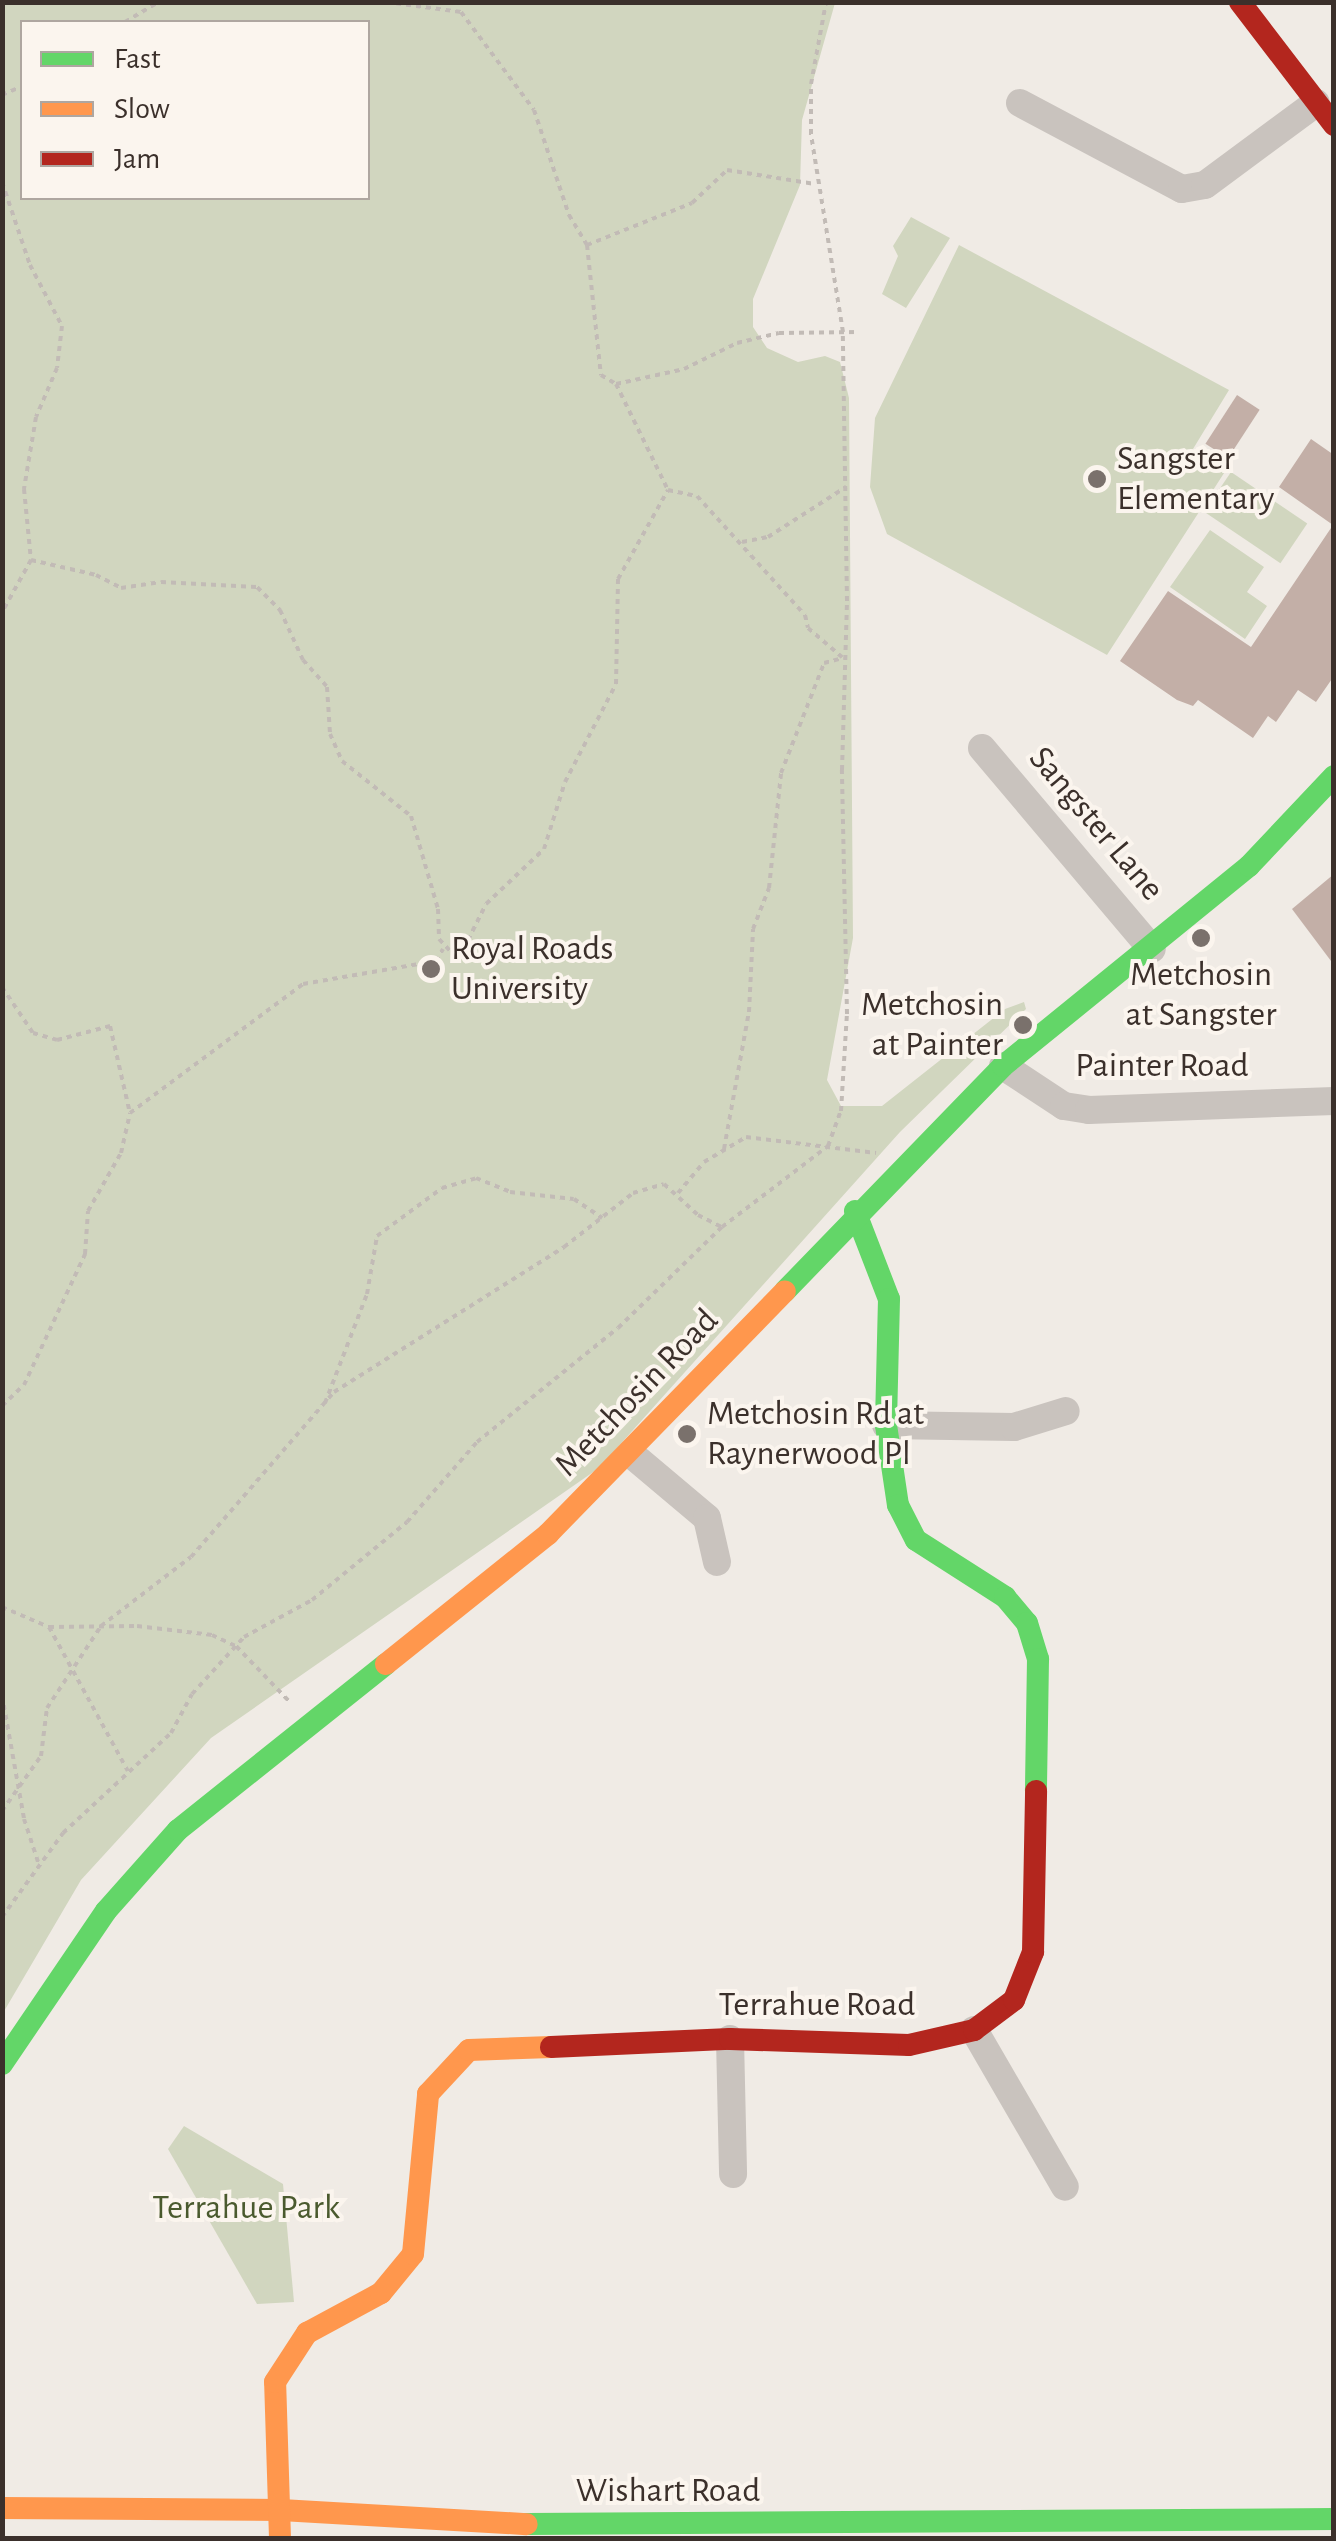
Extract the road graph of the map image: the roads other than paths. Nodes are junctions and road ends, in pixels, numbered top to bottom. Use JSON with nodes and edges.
{"nodes":[{"id":1,"x":1240,"y":2,"type":"edge"},
{"id":2,"x":1020,"y":103,"type":"dead end"},
{"id":3,"x":1324,"y":114,"type":"edge"},
{"id":4,"x":982,"y":748,"type":"dead end"},
{"id":5,"x":1334,"y":776,"type":"edge"},
{"id":6,"x":1152,"y":949,"type":"junction"},
{"id":7,"x":1002,"y":1066,"type":"junction"},
{"id":8,"x":1334,"y":1101,"type":"edge"},
{"id":9,"x":856,"y":1211,"type":"junction"},
{"id":10,"x":1066,"y":1412,"type":"dead end"},
{"id":11,"x":886,"y":1426,"type":"junction"},
{"id":12,"x":632,"y":1454,"type":"junction"},
{"id":13,"x":717,"y":1562,"type":"dead end"},
{"id":14,"x":974,"y":2030,"type":"junction"},
{"id":15,"x":730,"y":2039,"type":"junction"},
{"id":16,"x":2,"y":2064,"type":"edge"},
{"id":17,"x":733,"y":2174,"type":"dead end"},
{"id":18,"x":1064,"y":2187,"type":"dead end"},
{"id":19,"x":2,"y":2508,"type":"edge"},
{"id":20,"x":281,"y":2510,"type":"junction"},
{"id":21,"x":1334,"y":2519,"type":"edge"},
{"id":22,"x":280,"y":2538,"type":"edge"}],
"edges":[{"from":1,"to":3,"type":"street"},
{"from":2,"to":3,"type":"street"},
{"from":4,"to":6,"type":"street","name":"Sangster Lane"},
{"from":5,"to":6,"type":"street","name":"Metchosin Road"},
{"from":6,"to":7,"type":"street","name":"Metchosin Road"},
{"from":7,"to":8,"type":"street","name":"Painter Road"},
{"from":7,"to":9,"type":"street","name":"Metchosin Road"},
{"from":9,"to":11,"type":"street","name":"Terrahue Road"},
{"from":9,"to":12,"type":"street","name":"Metchosin Road"},
{"from":10,"to":11,"type":"street"},
{"from":11,"to":14,"type":"street","name":"Terrahue Road"},
{"from":12,"to":13,"type":"street"},
{"from":12,"to":16,"type":"street","name":"Metchosin Road"},
{"from":14,"to":15,"type":"street","name":"Terrahue Road"},
{"from":14,"to":18,"type":"street"},
{"from":15,"to":17,"type":"street"},
{"from":15,"to":20,"type":"street","name":"Terrahue Road"},
{"from":19,"to":20,"type":"street","name":"Wishart Road"},
{"from":20,"to":21,"type":"street","name":"Wishart Road"},
{"from":20,"to":22,"type":"street","name":"Terrahue Road"}]}
